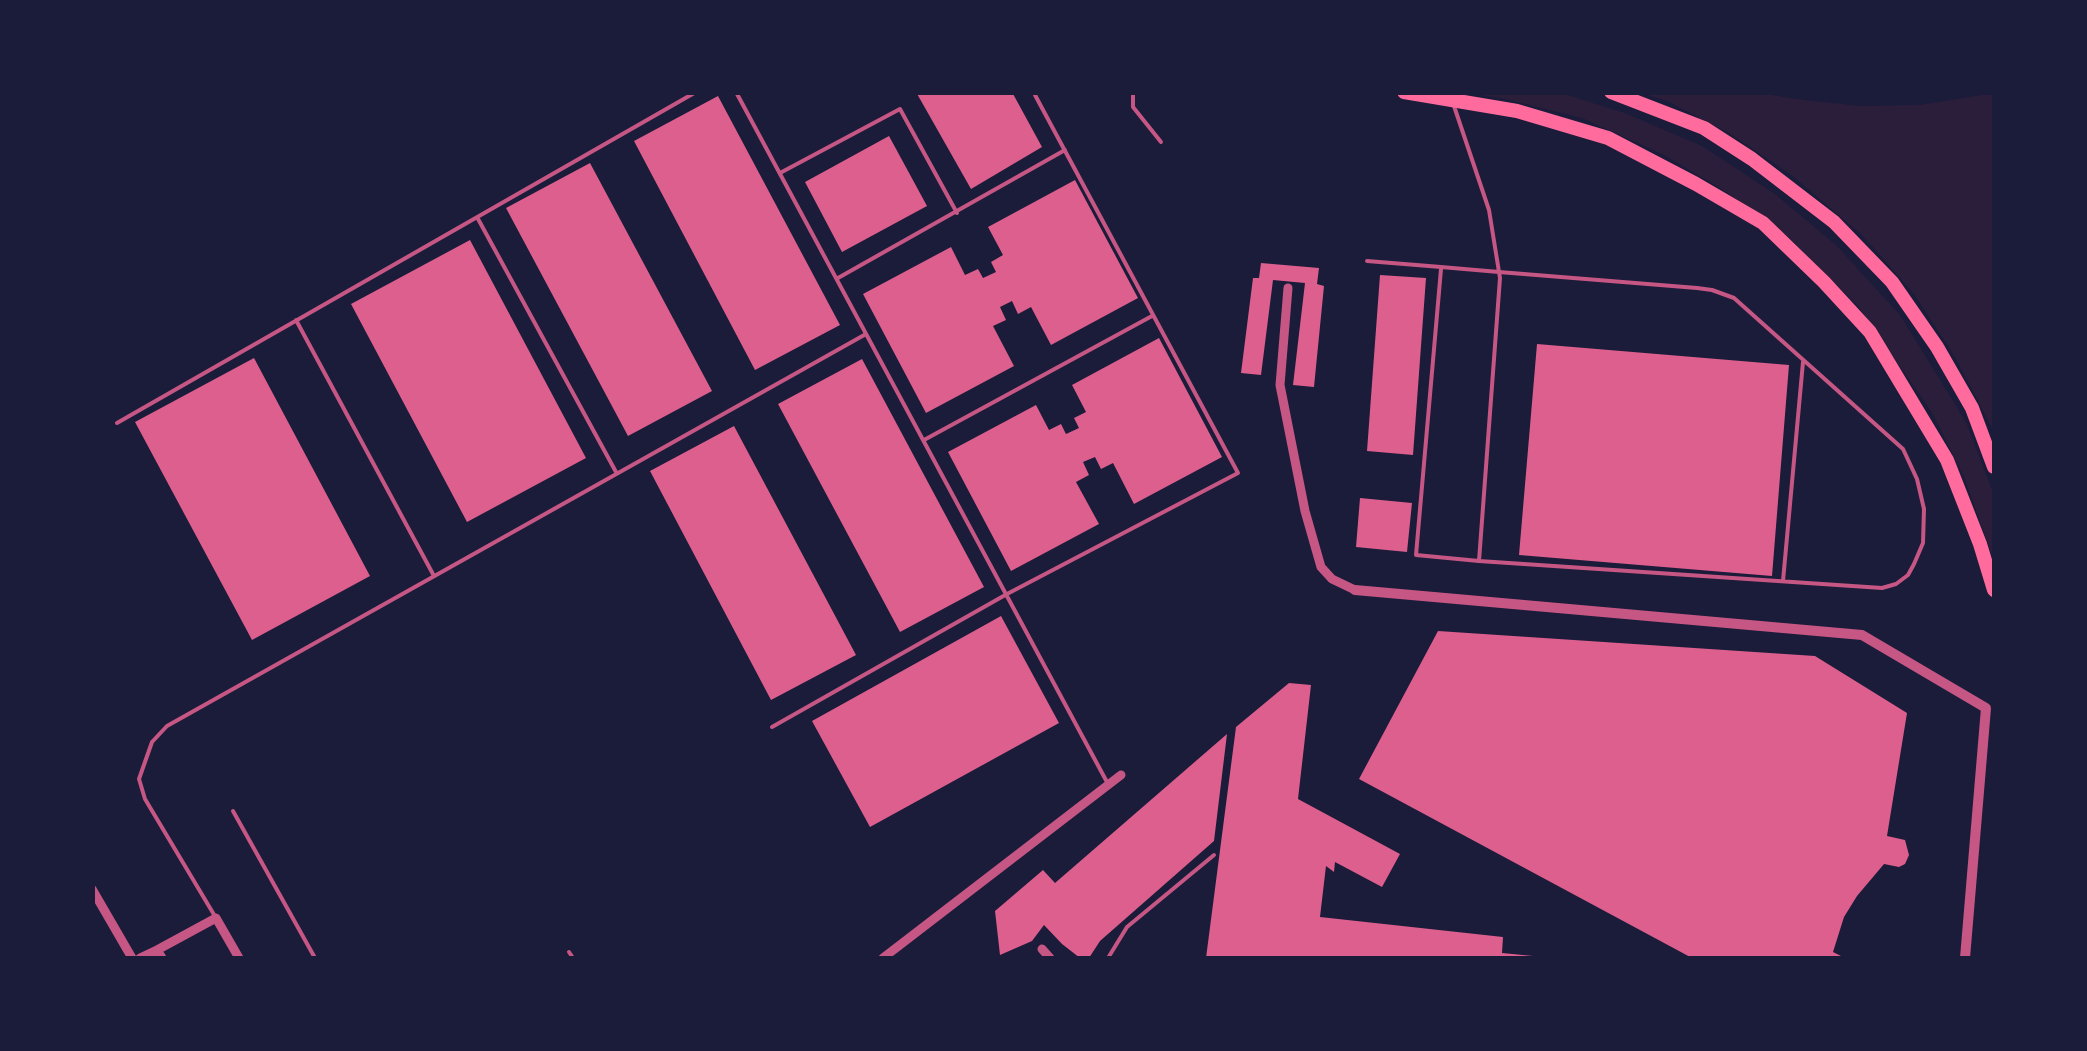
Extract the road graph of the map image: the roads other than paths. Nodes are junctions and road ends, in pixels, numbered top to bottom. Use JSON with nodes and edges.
{"nodes":[{"id":1,"x":696,"y":92,"type":"edge"},
{"id":2,"x":736,"y":92,"type":"edge"},
{"id":3,"x":1134,"y":92,"type":"edge"},
{"id":4,"x":1404,"y":92,"type":"edge"},
{"id":5,"x":1611,"y":92,"type":"edge"},
{"id":6,"x":1036,"y":96,"type":"dead end"},
{"id":7,"x":1452,"y":100,"type":"junction"},
{"id":8,"x":1160,"y":142,"type":"dead end"},
{"id":9,"x":1065,"y":150,"type":"junction"},
{"id":10,"x":780,"y":174,"type":"junction"},
{"id":11,"x":957,"y":213,"type":"junction"},
{"id":12,"x":477,"y":217,"type":"junction"},
{"id":13,"x":1367,"y":261,"type":"dead end"},
{"id":14,"x":1441,"y":267,"type":"junction"},
{"id":15,"x":1499,"y":272,"type":"junction"},
{"id":16,"x":836,"y":278,"type":"junction"},
{"id":17,"x":1288,"y":288,"type":"dead end"},
{"id":18,"x":1154,"y":316,"type":"junction"},
{"id":19,"x":296,"y":320,"type":"junction"},
{"id":20,"x":866,"y":334,"type":"junction"},
{"id":21,"x":1803,"y":360,"type":"junction"},
{"id":22,"x":117,"y":423,"type":"dead end"},
{"id":23,"x":924,"y":440,"type":"junction"},
{"id":24,"x":1994,"y":467,"type":"edge"},
{"id":25,"x":618,"y":474,"type":"junction"},
{"id":26,"x":1479,"y":560,"type":"junction"},
{"id":27,"x":434,"y":577,"type":"junction"},
{"id":28,"x":1783,"y":581,"type":"junction"},
{"id":29,"x":1355,"y":590,"type":"joint"},
{"id":30,"x":1994,"y":590,"type":"edge"},
{"id":31,"x":1007,"y":594,"type":"junction"},
{"id":32,"x":772,"y":727,"type":"dead end"},
{"id":33,"x":1121,"y":776,"type":"dead end"},
{"id":34,"x":1109,"y":785,"type":"junction"},
{"id":35,"x":234,"y":811,"type":"dead end"},
{"id":36,"x":1214,"y":855,"type":"dead end"},
{"id":37,"x":92,"y":889,"type":"edge"},
{"id":38,"x":216,"y":918,"type":"junction"},
{"id":39,"x":1042,"y":949,"type":"dead end"},
{"id":40,"x":569,"y":952,"type":"dead end"},
{"id":41,"x":160,"y":954,"type":"edge"},
{"id":42,"x":132,"y":958,"type":"edge"},
{"id":43,"x":140,"y":958,"type":"edge"},
{"id":44,"x":239,"y":958,"type":"edge"},
{"id":45,"x":315,"y":958,"type":"edge"},
{"id":46,"x":572,"y":958,"type":"edge"},
{"id":47,"x":883,"y":958,"type":"edge"},
{"id":48,"x":1050,"y":958,"type":"edge"},
{"id":49,"x":1108,"y":958,"type":"edge"},
{"id":50,"x":1965,"y":958,"type":"edge"}],
"edges":[{"from":1,"to":12,"type":"lane"},
{"from":2,"to":10,"type":"lane"},
{"from":3,"to":8,"type":"lane"},
{"from":4,"to":7,"type":"main road"},
{"from":5,"to":24,"type":"main road"},
{"from":6,"to":9,"type":"lane"},
{"from":7,"to":15,"type":"lane"},
{"from":7,"to":30,"type":"main road"},
{"from":9,"to":11,"type":"lane"},
{"from":9,"to":18,"type":"lane"},
{"from":10,"to":11,"type":"lane"},
{"from":10,"to":16,"type":"lane"},
{"from":11,"to":16,"type":"lane"},
{"from":12,"to":19,"type":"lane"},
{"from":12,"to":25,"type":"lane"},
{"from":13,"to":14,"type":"lane"},
{"from":14,"to":15,"type":"lane"},
{"from":14,"to":26,"type":"lane"},
{"from":15,"to":21,"type":"lane"},
{"from":15,"to":26,"type":"lane"},
{"from":16,"to":20,"type":"lane"},
{"from":17,"to":29,"type":"street"},
{"from":18,"to":23,"type":"lane"},
{"from":18,"to":31,"type":"lane"},
{"from":19,"to":22,"type":"lane"},
{"from":19,"to":27,"type":"lane"},
{"from":20,"to":23,"type":"lane"},
{"from":20,"to":25,"type":"lane"},
{"from":21,"to":28,"type":"lane"},
{"from":21,"to":28,"type":"lane"},
{"from":23,"to":31,"type":"lane"},
{"from":25,"to":27,"type":"lane"},
{"from":26,"to":28,"type":"lane"},
{"from":27,"to":38,"type":"lane"},
{"from":29,"to":50,"type":"street"},
{"from":31,"to":32,"type":"lane"},
{"from":31,"to":34,"type":"lane"},
{"from":33,"to":34,"type":"street"},
{"from":34,"to":47,"type":"street"},
{"from":35,"to":45,"type":"lane"},
{"from":36,"to":49,"type":"lane"},
{"from":37,"to":42,"type":"street"},
{"from":38,"to":41,"type":"street"},
{"from":38,"to":44,"type":"street"},
{"from":39,"to":48,"type":"street"},
{"from":40,"to":46,"type":"lane"},
{"from":41,"to":43,"type":"street"}]}
